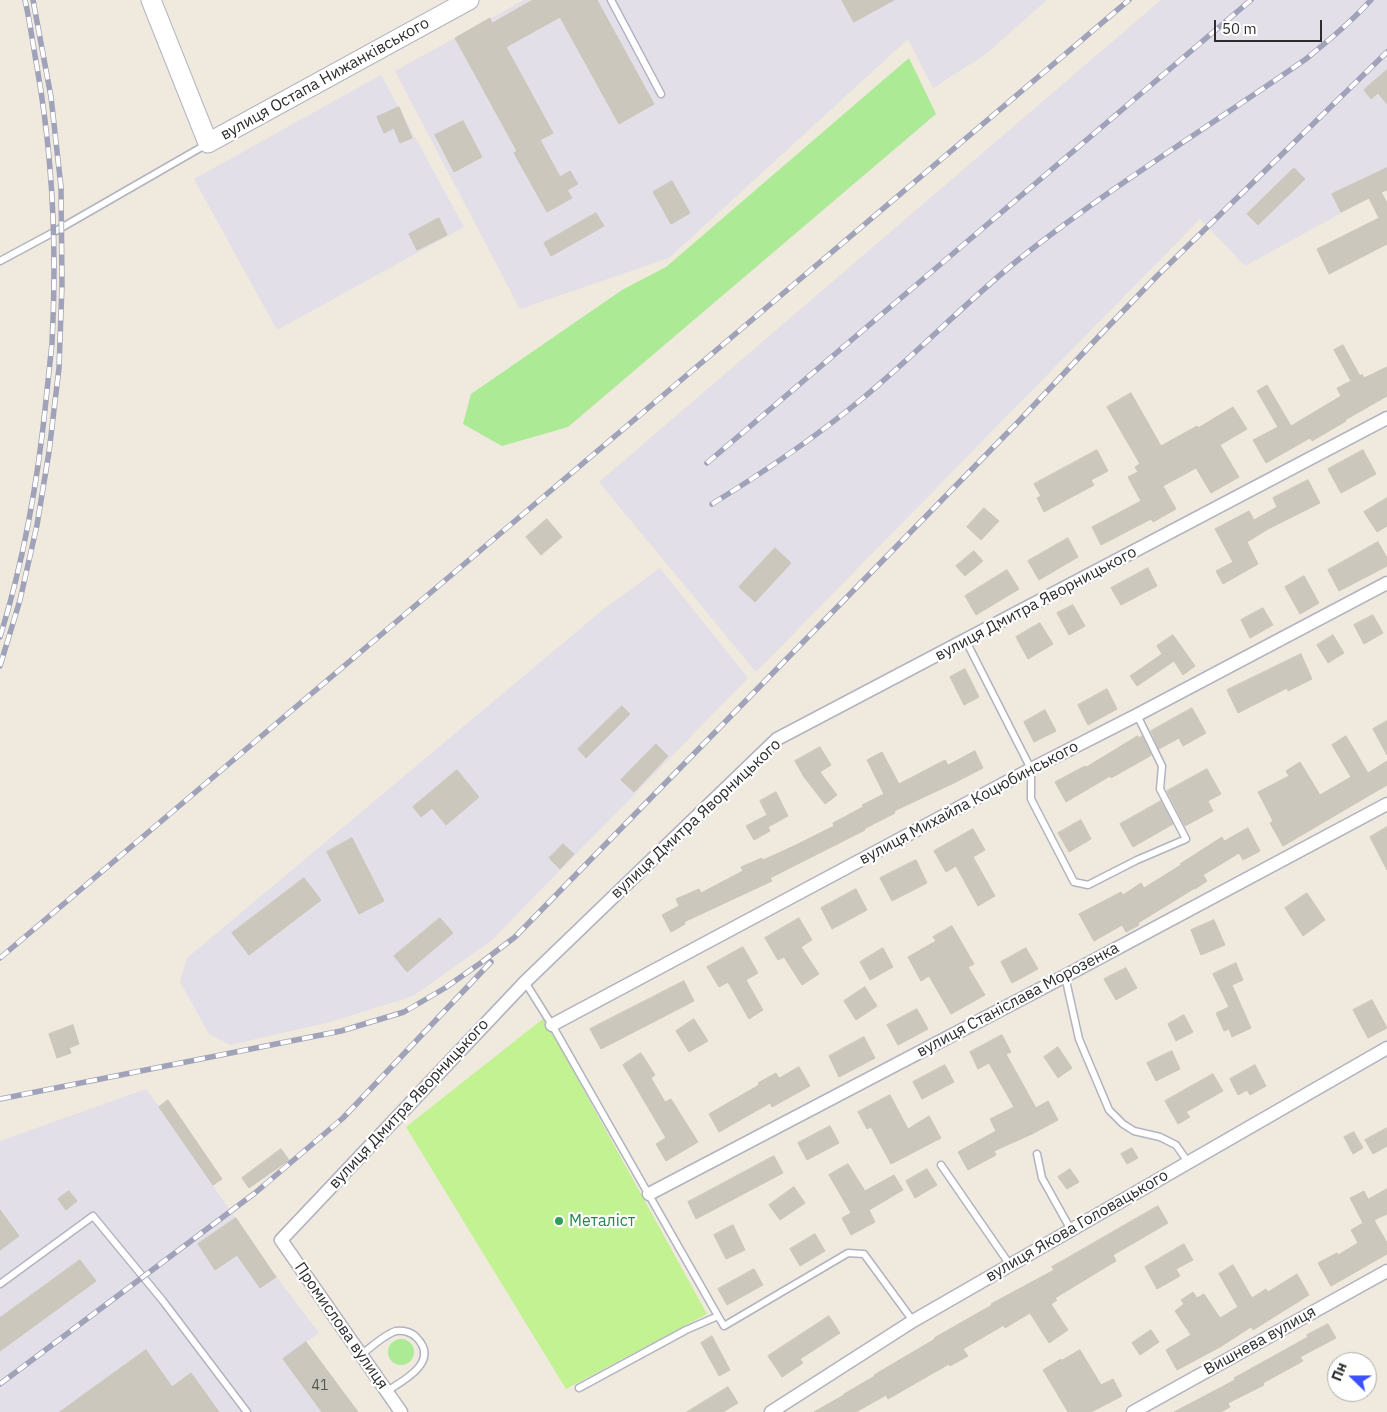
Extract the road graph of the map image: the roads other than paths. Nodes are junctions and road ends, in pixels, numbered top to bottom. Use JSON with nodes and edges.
{"nodes":[{"id":1,"x":151,"y":0,"type":"edge"},
{"id":2,"x":469,"y":0,"type":"edge"},
{"id":3,"x":610,"y":0,"type":"edge"},
{"id":4,"x":661,"y":94,"type":"dead end"},
{"id":5,"x":208,"y":143,"type":"junction"},
{"id":6,"x":0,"y":261,"type":"edge"},
{"id":7,"x":1387,"y":418,"type":"edge"},
{"id":8,"x":1387,"y":583,"type":"edge"},
{"id":9,"x":966,"y":641,"type":"junction"},
{"id":10,"x":1137,"y":715,"type":"junction"},
{"id":11,"x":1031,"y":769,"type":"junction"},
{"id":12,"x":1387,"y":804,"type":"edge"},
{"id":13,"x":1065,"y":976,"type":"junction"},
{"id":14,"x":525,"y":982,"type":"junction"},
{"id":15,"x":552,"y":1025,"type":"junction"},
{"id":16,"x":1387,"y":1048,"type":"edge"},
{"id":17,"x":1037,"y":1154,"type":"dead end"},
{"id":18,"x":1188,"y":1162,"type":"junction"},
{"id":19,"x":941,"y":1165,"type":"dead end"},
{"id":20,"x":649,"y":1194,"type":"junction"},
{"id":21,"x":1071,"y":1230,"type":"junction"},
{"id":22,"x":281,"y":1240,"type":"joint"},
{"id":23,"x":1010,"y":1265,"type":"junction"},
{"id":24,"x":1387,"y":1271,"type":"edge"},
{"id":25,"x":0,"y":1284,"type":"edge"},
{"id":26,"x":718,"y":1316,"type":"junction"},
{"id":27,"x":913,"y":1321,"type":"junction"},
{"id":28,"x":361,"y":1355,"type":"junction"},
{"id":29,"x":579,"y":1388,"type":"dead end"},
{"id":30,"x":386,"y":1391,"type":"junction"},
{"id":31,"x":247,"y":1412,"type":"edge"},
{"id":32,"x":401,"y":1412,"type":"edge"},
{"id":33,"x":771,"y":1412,"type":"edge"},
{"id":34,"x":1133,"y":1412,"type":"edge"}],
"edges":[{"from":1,"to":5,"type":"main road"},
{"from":2,"to":5,"type":"main road","name":"вулиця Остапа Нижанківського"},
{"from":3,"to":4,"type":"lane"},
{"from":5,"to":6,"type":"lane"},
{"from":7,"to":9,"type":"street","name":"вулиця Дмитра Яворницького"},
{"from":8,"to":10,"type":"street","name":"вулиця Михайла Коцюбинського"},
{"from":9,"to":11,"type":"lane"},
{"from":9,"to":14,"type":"street","name":"вулиця Дмитра Яворницького"},
{"from":10,"to":11,"type":"street","name":"вулиця Михайла Коцюбинського"},
{"from":10,"to":11,"type":"lane"},
{"from":11,"to":15,"type":"street","name":"вулиця Михайла Коцюбинського"},
{"from":12,"to":13,"type":"street","name":"вулиця Станіслава Морозенка"},
{"from":13,"to":18,"type":"lane"},
{"from":13,"to":20,"type":"street","name":"вулиця Станіслава Морозенка"},
{"from":14,"to":15,"type":"lane"},
{"from":14,"to":22,"type":"street","name":"вулиця Дмитра Яворницького"},
{"from":15,"to":20,"type":"lane"},
{"from":16,"to":18,"type":"street","name":"вулиця Якова Головацького"},
{"from":17,"to":21,"type":"lane"},
{"from":18,"to":21,"type":"street","name":"вулиця Якова Головацького"},
{"from":19,"to":23,"type":"lane"},
{"from":20,"to":26,"type":"lane"},
{"from":21,"to":23,"type":"street","name":"вулиця Якова Головацького"},
{"from":22,"to":28,"type":"street","name":"Промислова вулиця"},
{"from":23,"to":27,"type":"street","name":"вулиця Якова Головацького"},
{"from":24,"to":34,"type":"street","name":"Вишнева вулиця"},
{"from":25,"to":31,"type":"lane"},
{"from":26,"to":27,"type":"lane"},
{"from":26,"to":29,"type":"lane"},
{"from":27,"to":33,"type":"street","name":"вулиця Якова Головацького"},
{"from":28,"to":30,"type":"street","name":"Промислова вулиця"},
{"from":28,"to":30,"type":"lane"},
{"from":30,"to":32,"type":"street","name":"Промислова вулиця"}]}
